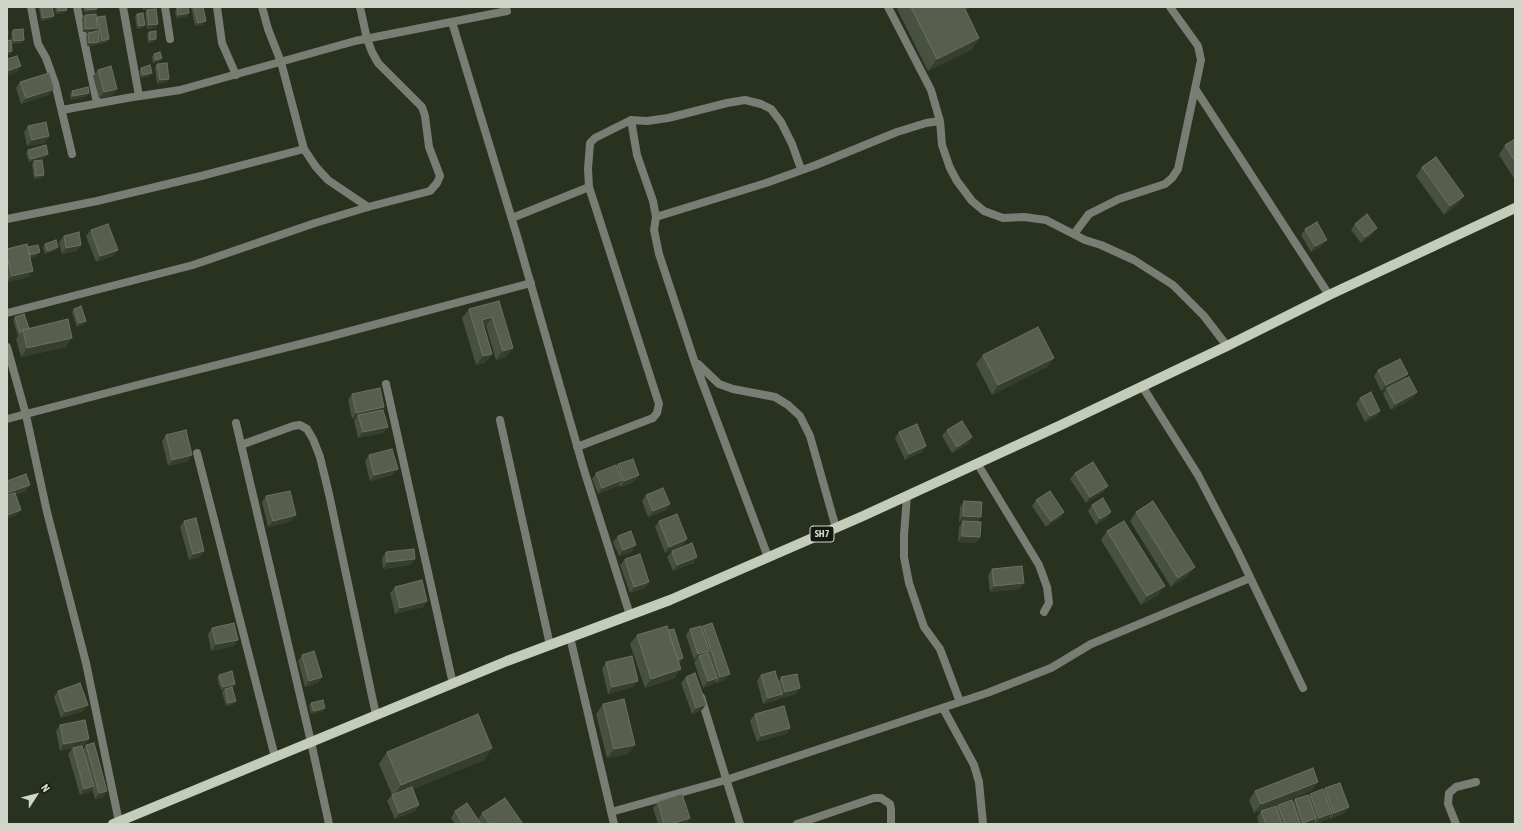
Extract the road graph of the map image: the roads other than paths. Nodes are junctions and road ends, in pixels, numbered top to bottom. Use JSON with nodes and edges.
{"nodes":[{"id":1,"x":31,"y":7,"type":"edge"},
{"id":2,"x":77,"y":7,"type":"edge"},
{"id":3,"x":123,"y":7,"type":"edge"},
{"id":4,"x":165,"y":7,"type":"edge"},
{"id":5,"x":217,"y":7,"type":"edge"},
{"id":6,"x":262,"y":7,"type":"edge"},
{"id":7,"x":360,"y":7,"type":"edge"},
{"id":8,"x":888,"y":7,"type":"edge"},
{"id":9,"x":1170,"y":7,"type":"edge"},
{"id":10,"x":506,"y":12,"type":"dead end"},
{"id":11,"x":452,"y":22,"type":"junction"},
{"id":12,"x":367,"y":38,"type":"junction"},
{"id":13,"x":170,"y":40,"type":"dead end"},
{"id":14,"x":281,"y":62,"type":"junction"},
{"id":15,"x":236,"y":75,"type":"junction"},
{"id":16,"x":1196,"y":90,"type":"junction"},
{"id":17,"x":139,"y":96,"type":"junction"},
{"id":18,"x":97,"y":103,"type":"junction"},
{"id":19,"x":62,"y":110,"type":"junction"},
{"id":20,"x":631,"y":120,"type":"junction"},
{"id":21,"x":940,"y":122,"type":"junction"},
{"id":22,"x":304,"y":149,"type":"junction"},
{"id":23,"x":72,"y":154,"type":"dead end"},
{"id":24,"x":801,"y":169,"type":"junction"},
{"id":25,"x":589,"y":186,"type":"junction"},
{"id":26,"x":368,"y":207,"type":"junction"},
{"id":27,"x":1515,"y":208,"type":"edge"},
{"id":28,"x":656,"y":217,"type":"junction"},
{"id":29,"x":512,"y":218,"type":"junction"},
{"id":30,"x":7,"y":219,"type":"edge"},
{"id":31,"x":1074,"y":234,"type":"junction"},
{"id":32,"x":531,"y":283,"type":"junction"},
{"id":33,"x":1329,"y":295,"type":"junction"},
{"id":34,"x":7,"y":313,"type":"edge"},
{"id":35,"x":1227,"y":346,"type":"junction"},
{"id":36,"x":7,"y":347,"type":"edge"},
{"id":37,"x":695,"y":363,"type":"junction"},
{"id":38,"x":386,"y":384,"type":"dead end"},
{"id":39,"x":1142,"y":386,"type":"junction"},
{"id":40,"x":26,"y":415,"type":"junction"},
{"id":41,"x":7,"y":419,"type":"edge"},
{"id":42,"x":500,"y":420,"type":"dead end"},
{"id":43,"x":236,"y":424,"type":"dead end"},
{"id":44,"x":241,"y":445,"type":"junction"},
{"id":45,"x":577,"y":447,"type":"junction"},
{"id":46,"x":197,"y":453,"type":"dead end"},
{"id":47,"x":977,"y":463,"type":"junction"},
{"id":48,"x":907,"y":496,"type":"junction"},
{"id":49,"x":836,"y":528,"type":"junction"},
{"id":50,"x":768,"y":557,"type":"junction"},
{"id":51,"x":1250,"y":578,"type":"junction"},
{"id":52,"x":1044,"y":612,"type":"dead end"},
{"id":53,"x":630,"y":615,"type":"junction"},
{"id":54,"x":570,"y":637,"type":"junction"},
{"id":55,"x":550,"y":645,"type":"junction"},
{"id":56,"x":454,"y":684,"type":"junction"},
{"id":57,"x":1303,"y":688,"type":"dead end"},
{"id":58,"x":699,"y":692,"type":"edge"},
{"id":59,"x":960,"y":702,"type":"junction"},
{"id":60,"x":943,"y":708,"type":"junction"},
{"id":61,"x":376,"y":715,"type":"junction"},
{"id":62,"x":312,"y":742,"type":"junction"},
{"id":63,"x":275,"y":757,"type":"junction"},
{"id":64,"x":726,"y":780,"type":"junction"},
{"id":65,"x":1476,"y":782,"type":"dead end"},
{"id":66,"x":611,"y":812,"type":"junction"},
{"id":67,"x":116,"y":823,"type":"edge"},
{"id":68,"x":329,"y":824,"type":"edge"},
{"id":69,"x":614,"y":824,"type":"edge"},
{"id":70,"x":740,"y":824,"type":"edge"},
{"id":71,"x":797,"y":824,"type":"edge"},
{"id":72,"x":891,"y":824,"type":"edge"},
{"id":73,"x":983,"y":824,"type":"edge"},
{"id":74,"x":1456,"y":824,"type":"edge"}],
"edges":[{"from":1,"to":19,"type":"street"},
{"from":2,"to":18,"type":"street"},
{"from":3,"to":17,"type":"street"},
{"from":4,"to":13,"type":"street"},
{"from":5,"to":15,"type":"street"},
{"from":6,"to":14,"type":"street"},
{"from":7,"to":12,"type":"street"},
{"from":8,"to":21,"type":"street"},
{"from":9,"to":16,"type":"street"},
{"from":10,"to":11,"type":"street"},
{"from":11,"to":12,"type":"street"},
{"from":11,"to":29,"type":"street"},
{"from":12,"to":14,"type":"street"},
{"from":12,"to":26,"type":"street"},
{"from":14,"to":15,"type":"street"},
{"from":14,"to":22,"type":"street"},
{"from":15,"to":17,"type":"street"},
{"from":16,"to":31,"type":"street"},
{"from":16,"to":33,"type":"street"},
{"from":17,"to":18,"type":"street"},
{"from":18,"to":19,"type":"street"},
{"from":19,"to":23,"type":"street"},
{"from":20,"to":24,"type":"street"},
{"from":20,"to":25,"type":"street"},
{"from":20,"to":28,"type":"street"},
{"from":21,"to":24,"type":"street"},
{"from":21,"to":31,"type":"street"},
{"from":22,"to":26,"type":"street"},
{"from":22,"to":30,"type":"street"},
{"from":24,"to":28,"type":"street"},
{"from":25,"to":29,"type":"street"},
{"from":25,"to":45,"type":"street"},
{"from":26,"to":34,"type":"street"},
{"from":27,"to":33,"type":"main road","number":"SH7"},
{"from":28,"to":37,"type":"street"},
{"from":29,"to":32,"type":"street"},
{"from":31,"to":35,"type":"street"},
{"from":32,"to":40,"type":"street"},
{"from":32,"to":45,"type":"street"},
{"from":33,"to":35,"type":"main road","number":"SH7"},
{"from":35,"to":39,"type":"main road","number":"SH7"},
{"from":36,"to":40,"type":"street"},
{"from":37,"to":49,"type":"street"},
{"from":37,"to":50,"type":"street"},
{"from":38,"to":56,"type":"street"},
{"from":39,"to":47,"type":"main road","number":"SH7"},
{"from":39,"to":51,"type":"street"},
{"from":40,"to":41,"type":"street"},
{"from":40,"to":67,"type":"street"},
{"from":42,"to":55,"type":"street"},
{"from":43,"to":44,"type":"street"},
{"from":44,"to":61,"type":"street"},
{"from":44,"to":62,"type":"street"},
{"from":45,"to":53,"type":"street"},
{"from":46,"to":63,"type":"street"},
{"from":47,"to":48,"type":"main road","number":"SH7"},
{"from":47,"to":52,"type":"street"},
{"from":48,"to":49,"type":"main road","number":"SH7"},
{"from":48,"to":59,"type":"street"},
{"from":49,"to":50,"type":"main road","number":"SH7"},
{"from":50,"to":53,"type":"main road","number":"SH7"},
{"from":51,"to":57,"type":"street"},
{"from":51,"to":59,"type":"street"},
{"from":53,"to":54,"type":"main road","number":"SH7"},
{"from":54,"to":55,"type":"main road","number":"SH7"},
{"from":54,"to":66,"type":"street"},
{"from":55,"to":56,"type":"main road","number":"SH7"},
{"from":56,"to":61,"type":"main road","number":"SH7"},
{"from":58,"to":64,"type":"street"},
{"from":59,"to":60,"type":"street"},
{"from":60,"to":64,"type":"street"},
{"from":60,"to":73,"type":"street"},
{"from":61,"to":62,"type":"main road","number":"SH7"},
{"from":62,"to":63,"type":"main road","number":"SH7"},
{"from":62,"to":68,"type":"street"},
{"from":63,"to":67,"type":"main road","number":"SH7"},
{"from":64,"to":66,"type":"street"},
{"from":64,"to":70,"type":"street"},
{"from":65,"to":74,"type":"street"},
{"from":66,"to":69,"type":"street"},
{"from":71,"to":72,"type":"street"}]}
